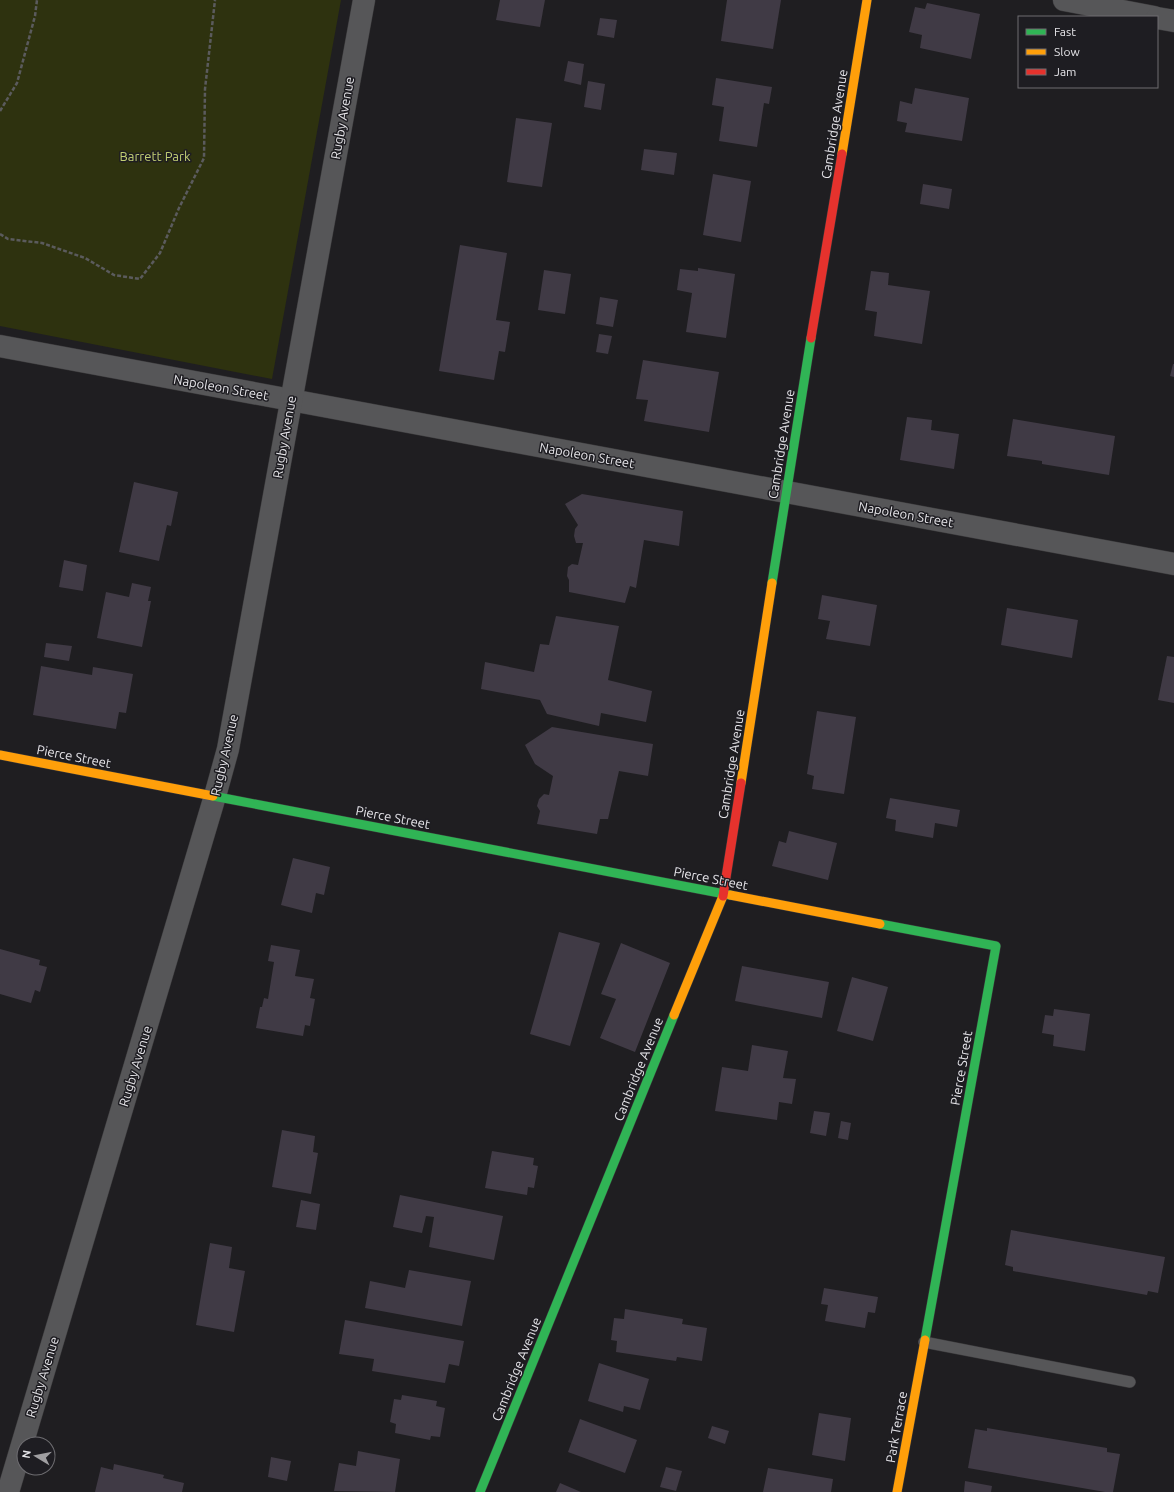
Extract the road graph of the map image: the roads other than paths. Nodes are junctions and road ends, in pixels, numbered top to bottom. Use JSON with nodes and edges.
{"nodes":[{"id":1,"x":364,"y":0,"type":"edge"},
{"id":2,"x":868,"y":0,"type":"edge"},
{"id":3,"x":1064,"y":0,"type":"edge"},
{"id":4,"x":1151,"y":16,"type":"edge"},
{"id":5,"x":1158,"y":17,"type":"edge"},
{"id":6,"x":1174,"y":21,"type":"edge"},
{"id":7,"x":0,"y":346,"type":"edge"},
{"id":8,"x":291,"y":400,"type":"junction"},
{"id":9,"x":786,"y":492,"type":"junction"},
{"id":10,"x":1174,"y":564,"type":"edge"},
{"id":11,"x":0,"y":755,"type":"edge"},
{"id":12,"x":215,"y":796,"type":"junction"},
{"id":13,"x":724,"y":893,"type":"junction"},
{"id":14,"x":924,"y":1342,"type":"junction"},
{"id":15,"x":920,"y":1367,"type":"joint"},
{"id":16,"x":1130,"y":1382,"type":"dead end"},
{"id":17,"x":8,"y":1492,"type":"edge"},
{"id":18,"x":480,"y":1492,"type":"edge"},
{"id":19,"x":898,"y":1492,"type":"edge"}],
"edges":[{"from":1,"to":8,"type":"street","name":"Rugby Avenue"},
{"from":2,"to":9,"type":"street","name":"Cambridge Avenue"},
{"from":3,"to":4,"type":"street"},
{"from":5,"to":6,"type":"street"},
{"from":7,"to":8,"type":"street","name":"Napoleon Street"},
{"from":8,"to":9,"type":"street","name":"Napoleon Street"},
{"from":8,"to":12,"type":"street","name":"Rugby Avenue"},
{"from":9,"to":10,"type":"street","name":"Napoleon Street"},
{"from":9,"to":13,"type":"street","name":"Cambridge Avenue"},
{"from":11,"to":12,"type":"street","name":"Pierce Street"},
{"from":12,"to":13,"type":"street","name":"Pierce Street"},
{"from":12,"to":17,"type":"street","name":"Rugby Avenue"},
{"from":13,"to":14,"type":"street","name":"Pierce Street"},
{"from":13,"to":18,"type":"street","name":"Cambridge Avenue"},
{"from":14,"to":15,"type":"street","name":"Pierce Street"},
{"from":14,"to":16,"type":"lane"},
{"from":15,"to":19,"type":"street","name":"Park Terrace"}]}
